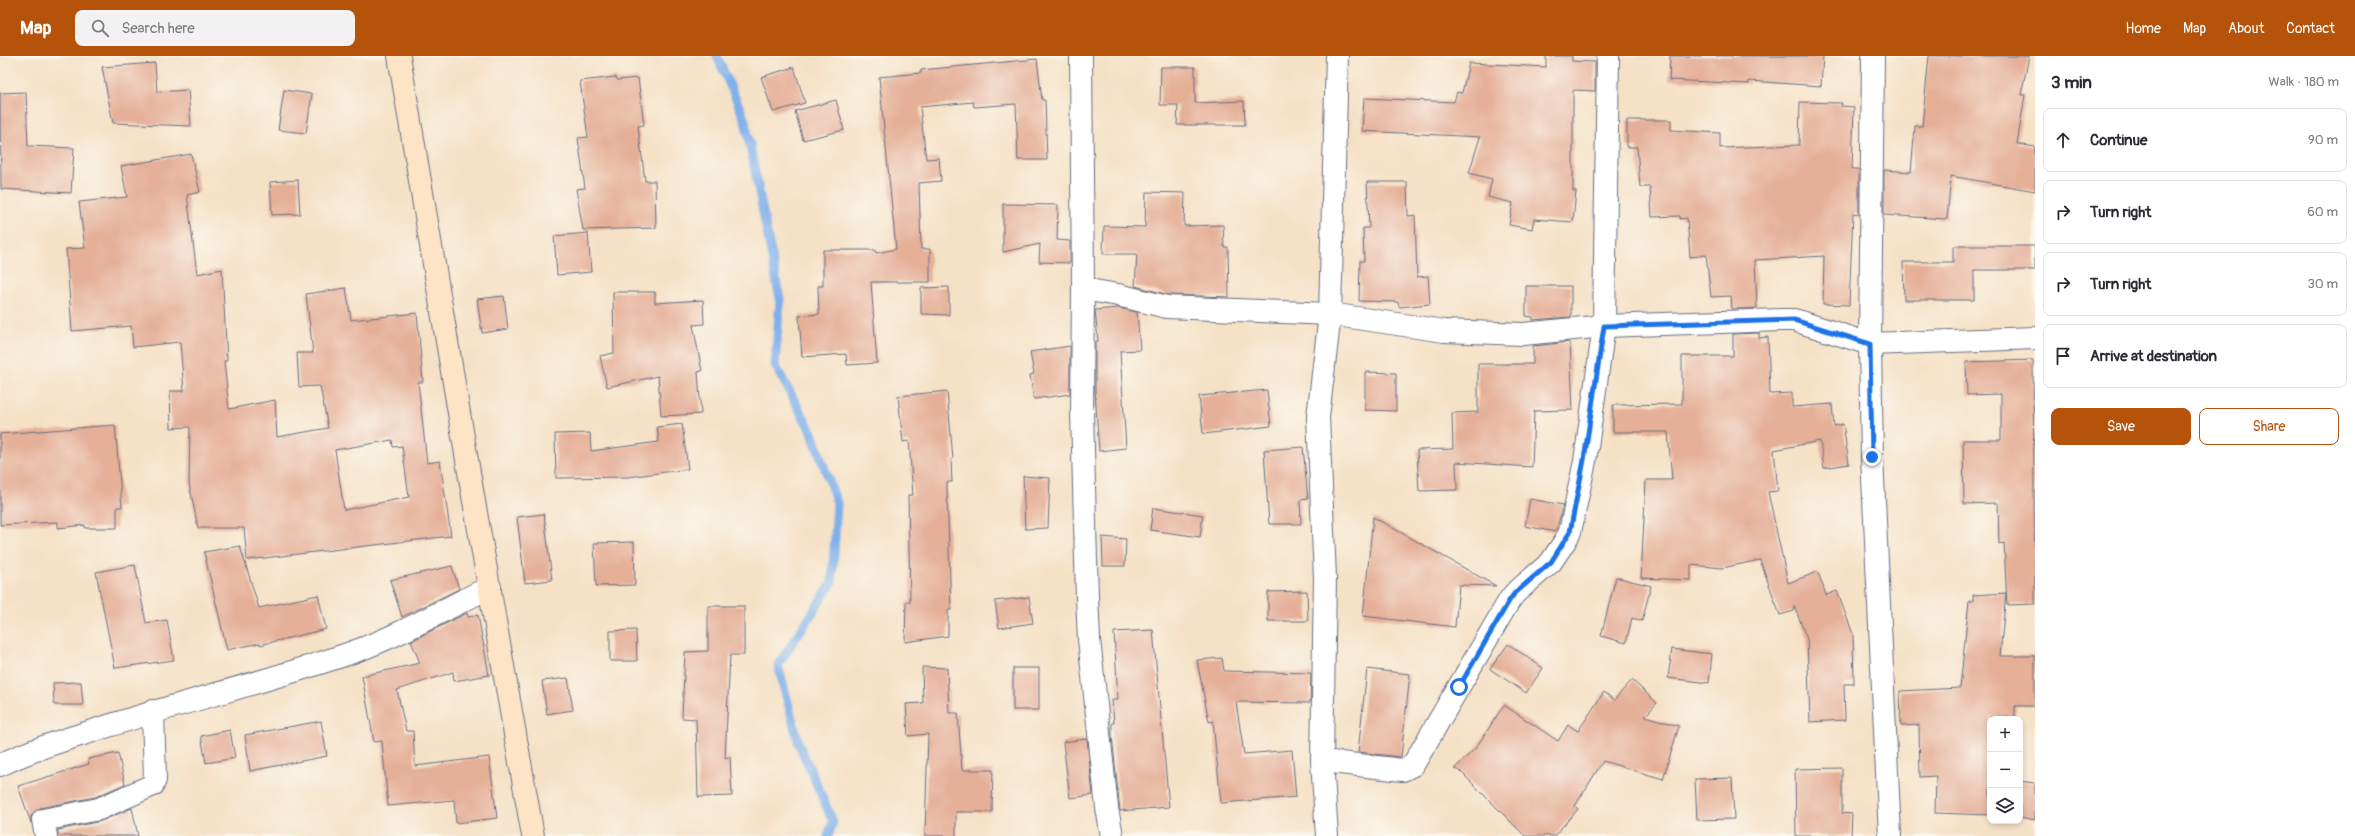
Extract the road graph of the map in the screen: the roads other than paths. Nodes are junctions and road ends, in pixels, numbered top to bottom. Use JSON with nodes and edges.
{"nodes":[{"id":1,"x":399,"y":56,"type":"edge"},
{"id":2,"x":1081,"y":56,"type":"edge"},
{"id":3,"x":1337,"y":56,"type":"edge"},
{"id":4,"x":1608,"y":56,"type":"edge"},
{"id":5,"x":1873,"y":56,"type":"edge"},
{"id":6,"x":1083,"y":289,"type":"junction"},
{"id":7,"x":1330,"y":314,"type":"junction"},
{"id":8,"x":1604,"y":326,"type":"junction"},
{"id":9,"x":2035,"y":338,"type":"edge"},
{"id":10,"x":1870,"y":344,"type":"junction"},
{"id":11,"x":490,"y":587,"type":"junction"},
{"id":12,"x":153,"y":711,"type":"junction"},
{"id":13,"x":1322,"y":761,"type":"junction"},
{"id":14,"x":0,"y":765,"type":"edge"},
{"id":15,"x":46,"y":836,"type":"edge"},
{"id":16,"x":533,"y":836,"type":"edge"},
{"id":17,"x":1112,"y":836,"type":"edge"},
{"id":18,"x":1327,"y":836,"type":"edge"},
{"id":19,"x":1890,"y":836,"type":"edge"}],
"edges":[{"from":1,"to":11,"type":"main road"},
{"from":2,"to":6,"type":"street"},
{"from":3,"to":7,"type":"street"},
{"from":4,"to":8,"type":"street"},
{"from":5,"to":10,"type":"street"},
{"from":6,"to":7,"type":"street"},
{"from":6,"to":17,"type":"street"},
{"from":7,"to":8,"type":"street"},
{"from":7,"to":13,"type":"street"},
{"from":8,"to":10,"type":"street"},
{"from":8,"to":13,"type":"street"},
{"from":9,"to":10,"type":"street"},
{"from":10,"to":19,"type":"street"},
{"from":11,"to":12,"type":"street"},
{"from":11,"to":16,"type":"main road"},
{"from":12,"to":14,"type":"street"},
{"from":12,"to":15,"type":"street"},
{"from":13,"to":18,"type":"street"}]}
